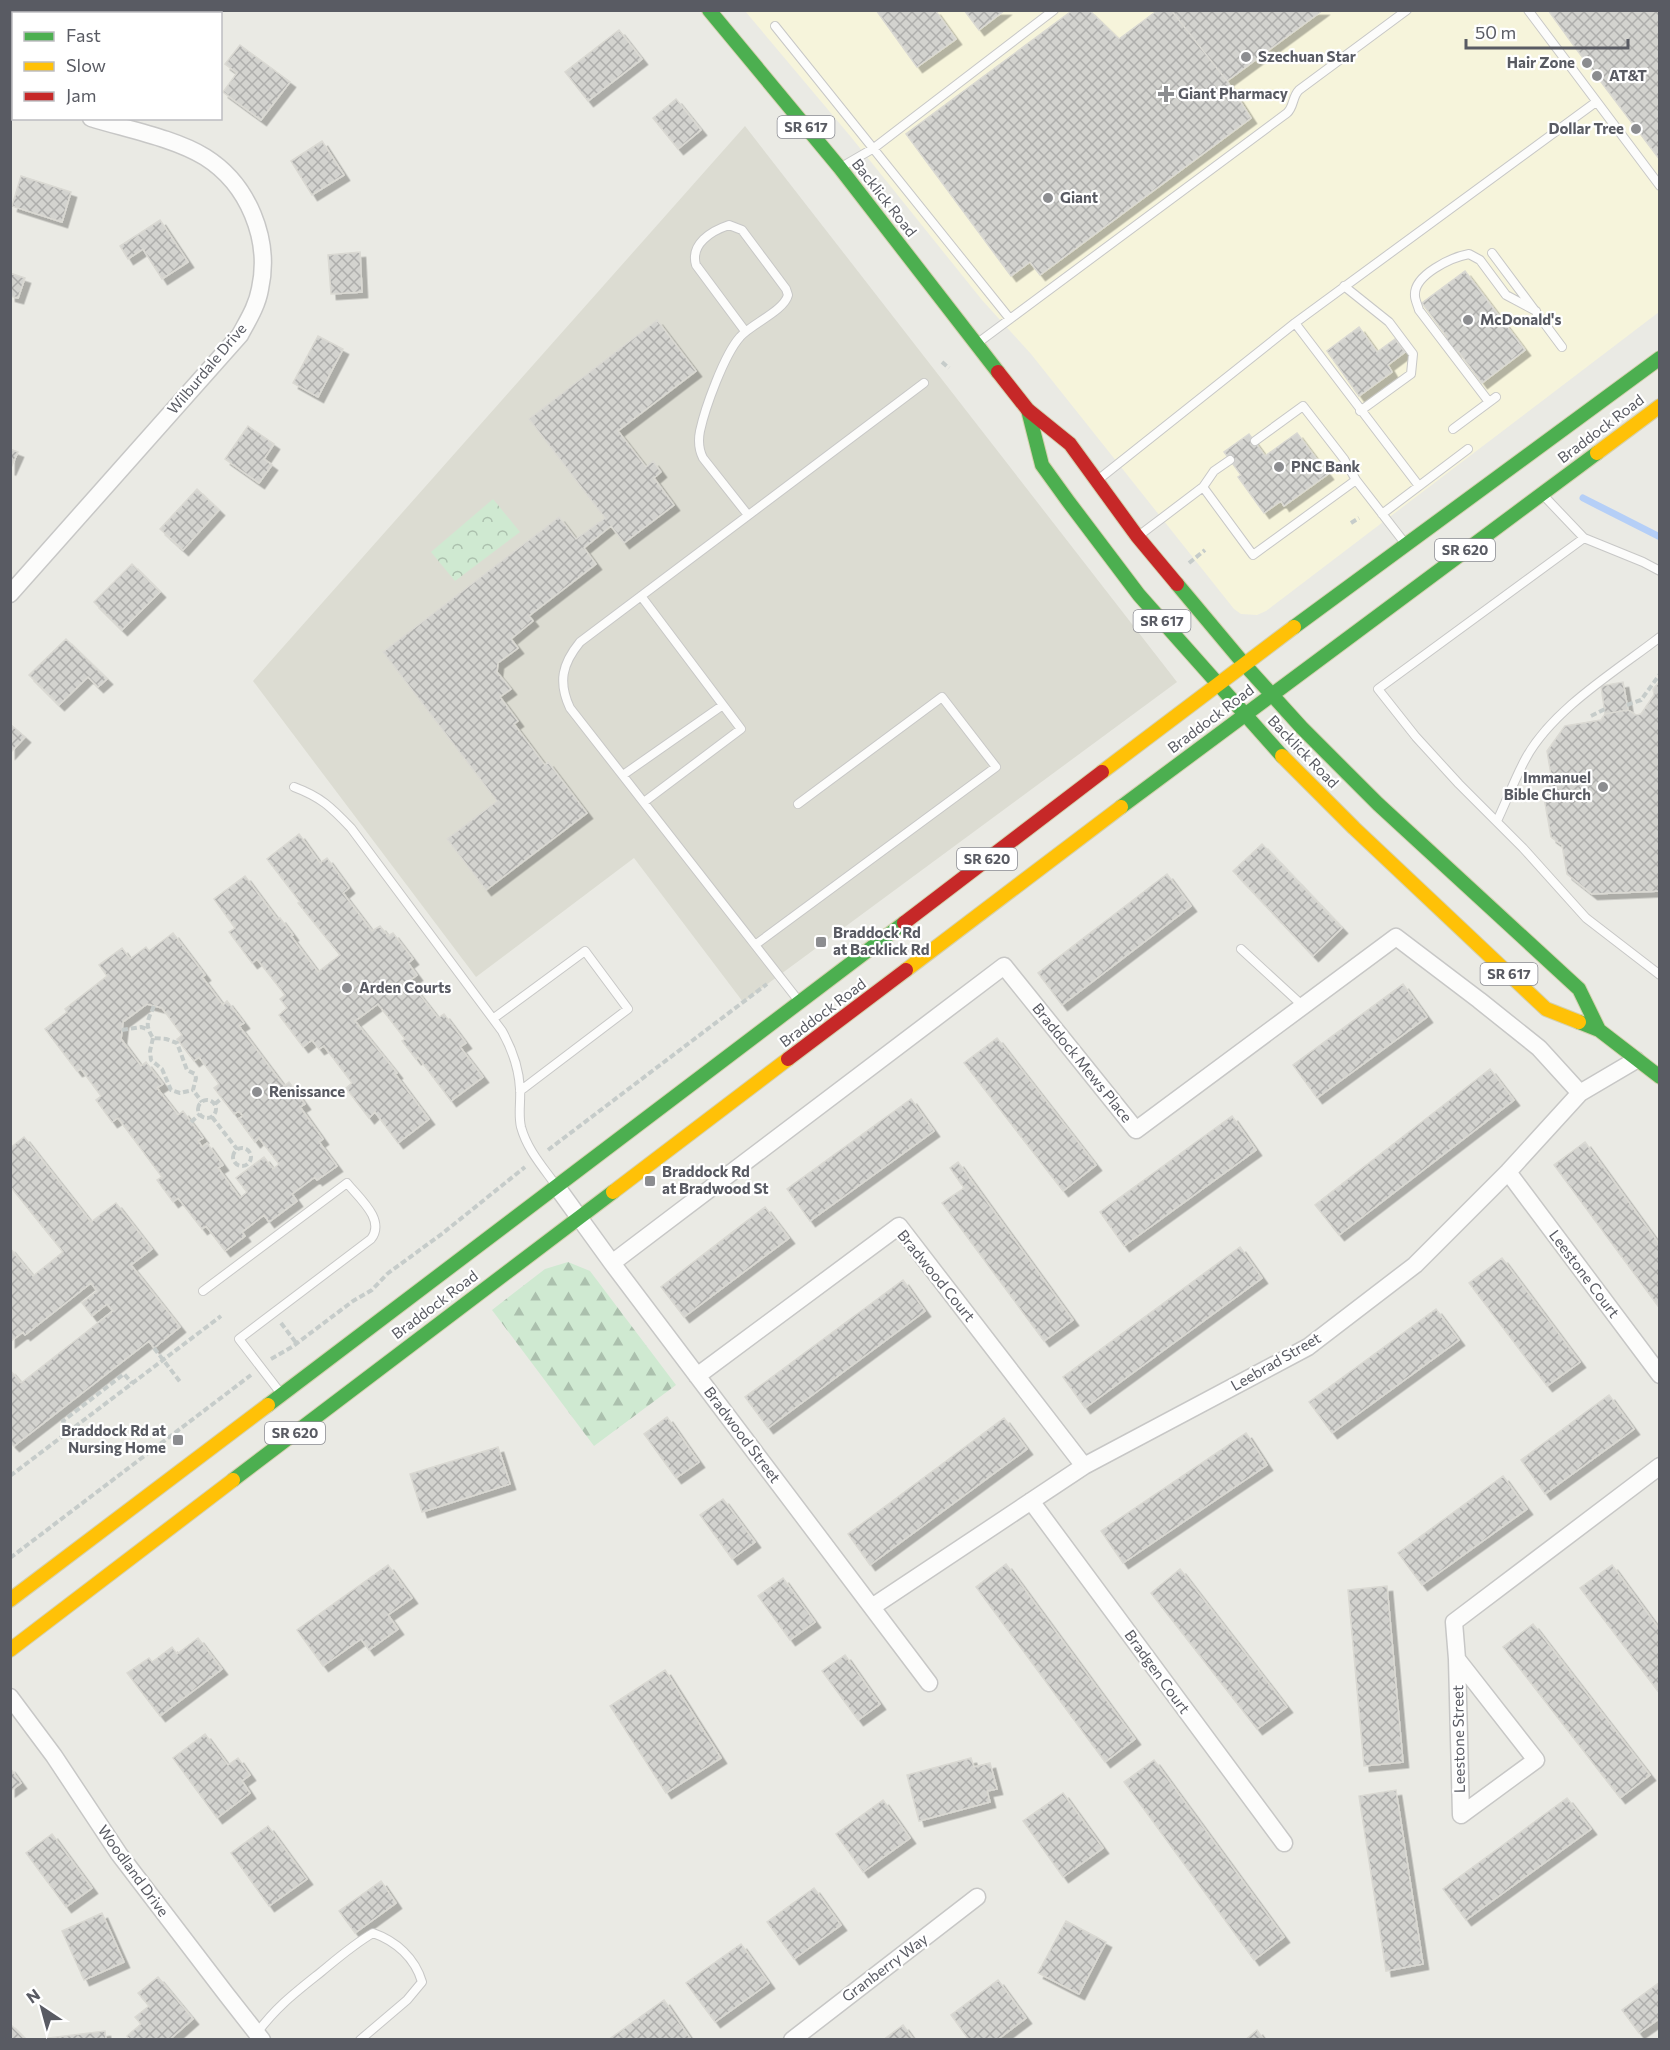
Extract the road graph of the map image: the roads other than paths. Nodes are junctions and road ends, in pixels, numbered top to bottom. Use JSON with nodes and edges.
{"nodes":[{"id":1,"x":709,"y":10,"type":"edge"},
{"id":2,"x":1054,"y":10,"type":"edge"},
{"id":3,"x":1407,"y":10,"type":"edge"},
{"id":4,"x":1528,"y":10,"type":"edge"},
{"id":5,"x":776,"y":26,"type":"dead end"},
{"id":6,"x":1596,"y":102,"type":"junction"},
{"id":7,"x":98,"y":120,"type":"edge"},
{"id":8,"x":874,"y":148,"type":"junction"},
{"id":9,"x":840,"y":168,"type":"junction"},
{"id":10,"x":1659,"y":186,"type":"edge"},
{"id":11,"x":1492,"y":253,"type":"dead end"},
{"id":12,"x":1344,"y":286,"type":"junction"},
{"id":13,"x":1536,"y":312,"type":"junction"},
{"id":14,"x":1010,"y":319,"type":"junction"},
{"id":15,"x":1295,"y":323,"type":"junction"},
{"id":16,"x":745,"y":331,"type":"junction"},
{"id":17,"x":977,"y":344,"type":"junction"},
{"id":18,"x":1562,"y":346,"type":"dead end"},
{"id":19,"x":1659,"y":358,"type":"edge"},
{"id":20,"x":924,"y":383,"type":"dead end"},
{"id":21,"x":1659,"y":406,"type":"edge"},
{"id":22,"x":1028,"y":410,"type":"junction"},
{"id":23,"x":1360,"y":411,"type":"junction"},
{"id":24,"x":1453,"y":429,"type":"dead end"},
{"id":25,"x":1255,"y":441,"type":"dead end"},
{"id":26,"x":1468,"y":449,"type":"dead end"},
{"id":27,"x":1230,"y":459,"type":"dead end"},
{"id":28,"x":1356,"y":480,"type":"junction"},
{"id":29,"x":1096,"y":481,"type":"junction"},
{"id":30,"x":1419,"y":486,"type":"junction"},
{"id":31,"x":1203,"y":488,"type":"junction"},
{"id":32,"x":1542,"y":494,"type":"junction"},
{"id":33,"x":1382,"y":514,"type":"junction"},
{"id":34,"x":748,"y":515,"type":"junction"},
{"id":35,"x":1137,"y":536,"type":"junction"},
{"id":36,"x":1584,"y":538,"type":"junction"},
{"id":37,"x":1406,"y":545,"type":"junction"},
{"id":38,"x":1659,"y":571,"type":"edge"},
{"id":39,"x":14,"y":584,"type":"edge"},
{"id":40,"x":641,"y":596,"type":"junction"},
{"id":41,"x":1659,"y":637,"type":"edge"},
{"id":42,"x":1244,"y":664,"type":"junction"},
{"id":43,"x":1217,"y":684,"type":"junction"},
{"id":44,"x":1271,"y":694,"type":"junction"},
{"id":45,"x":723,"y":705,"type":"junction"},
{"id":46,"x":1244,"y":715,"type":"junction"},
{"id":47,"x":623,"y":775,"type":"junction"},
{"id":48,"x":294,"y":787,"type":"dead end"},
{"id":49,"x":644,"y":802,"type":"junction"},
{"id":50,"x":798,"y":804,"type":"dead end"},
{"id":51,"x":1497,"y":821,"type":"junction"},
{"id":52,"x":755,"y":945,"type":"junction"},
{"id":53,"x":1241,"y":949,"type":"dead end"},
{"id":54,"x":1659,"y":975,"type":"edge"},
{"id":55,"x":800,"y":1003,"type":"junction"},
{"id":56,"x":1303,"y":1006,"type":"junction"},
{"id":57,"x":494,"y":1018,"type":"junction"},
{"id":58,"x":1599,"y":1030,"type":"junction"},
{"id":59,"x":1636,"y":1060,"type":"junction"},
{"id":60,"x":1659,"y":1077,"type":"edge"},
{"id":61,"x":520,"y":1091,"type":"junction"},
{"id":62,"x":1580,"y":1093,"type":"junction"},
{"id":63,"x":1508,"y":1172,"type":"junction"},
{"id":64,"x":557,"y":1187,"type":"junction"},
{"id":65,"x":580,"y":1218,"type":"junction"},
{"id":66,"x":612,"y":1263,"type":"junction"},
{"id":67,"x":203,"y":1291,"type":"dead end"},
{"id":68,"x":697,"y":1376,"type":"junction"},
{"id":69,"x":1659,"y":1376,"type":"edge"},
{"id":70,"x":281,"y":1394,"type":"junction"},
{"id":71,"x":1084,"y":1466,"type":"junction"},
{"id":72,"x":1659,"y":1466,"type":"edge"},
{"id":73,"x":1031,"y":1501,"type":"junction"},
{"id":74,"x":10,"y":1600,"type":"edge"},
{"id":75,"x":872,"y":1607,"type":"junction"},
{"id":76,"x":10,"y":1650,"type":"edge"},
{"id":77,"x":1457,"y":1659,"type":"junction"},
{"id":78,"x":929,"y":1683,"type":"dead end"},
{"id":79,"x":10,"y":1697,"type":"edge"},
{"id":80,"x":1284,"y":1843,"type":"dead end"},
{"id":81,"x":978,"y":1897,"type":"dead end"},
{"id":82,"x":256,"y":2037,"type":"edge"},
{"id":83,"x":360,"y":2040,"type":"edge"},
{"id":84,"x":792,"y":2040,"type":"edge"}],
"edges":[{"from":1,"to":9,"type":"main road","name":"Backlick Road","number":"SR 617"},
{"from":2,"to":8,"type":"lane"},
{"from":3,"to":14,"type":"lane"},
{"from":4,"to":6,"type":"lane"},
{"from":5,"to":8,"type":"lane"},
{"from":6,"to":10,"type":"lane"},
{"from":6,"to":12,"type":"lane"},
{"from":7,"to":39,"type":"street","name":"Wilburdale Drive"},
{"from":8,"to":9,"type":"lane"},
{"from":8,"to":14,"type":"lane"},
{"from":9,"to":17,"type":"main road","name":"Backlick Road","number":"SR 617"},
{"from":11,"to":13,"type":"lane"},
{"from":12,"to":15,"type":"lane"},
{"from":12,"to":23,"type":"lane"},
{"from":13,"to":18,"type":"lane"},
{"from":13,"to":24,"type":"lane"},
{"from":14,"to":17,"type":"lane"},
{"from":15,"to":23,"type":"lane"},
{"from":15,"to":29,"type":"lane"},
{"from":16,"to":16,"type":"lane"},
{"from":16,"to":34,"type":"lane"},
{"from":17,"to":22,"type":"main road","name":"Backlick Road","number":"SR 617"},
{"from":19,"to":37,"type":"main road","name":"Braddock Road","number":"SR 620"},
{"from":20,"to":34,"type":"lane"},
{"from":21,"to":32,"type":"main road","name":"Braddock Road","number":"SR 620"},
{"from":22,"to":29,"type":"main road","name":"Backlick Road","number":"SR 617"},
{"from":22,"to":43,"type":"main road","name":"Backlick Road","number":"SR 617"},
{"from":23,"to":30,"type":"lane"},
{"from":25,"to":28,"type":"lane"},
{"from":26,"to":30,"type":"lane"},
{"from":27,"to":31,"type":"lane"},
{"from":28,"to":31,"type":"lane"},
{"from":28,"to":33,"type":"lane"},
{"from":29,"to":35,"type":"main road","name":"Backlick Road","number":"SR 617"},
{"from":30,"to":33,"type":"lane"},
{"from":31,"to":35,"type":"lane"},
{"from":32,"to":36,"type":"lane"},
{"from":32,"to":44,"type":"main road","name":"Braddock Road","number":"SR 620"},
{"from":33,"to":37,"type":"lane"},
{"from":34,"to":40,"type":"lane"},
{"from":35,"to":42,"type":"main road","name":"Backlick Road","number":"SR 617"},
{"from":36,"to":38,"type":"lane"},
{"from":36,"to":51,"type":"lane"},
{"from":37,"to":42,"type":"main road","name":"Braddock Road","number":"SR 620"},
{"from":40,"to":45,"type":"lane"},
{"from":40,"to":47,"type":"lane"},
{"from":41,"to":51,"type":"lane"},
{"from":42,"to":43,"type":"main road","name":"Braddock Road","number":"SR 620"},
{"from":42,"to":44,"type":"main road","name":"Backlick Road","number":"SR 617"},
{"from":43,"to":46,"type":"main road","name":"Backlick Road","number":"SR 617"},
{"from":43,"to":55,"type":"main road","name":"Braddock Road","number":"SR 620"},
{"from":44,"to":46,"type":"main road","name":"Braddock Road","number":"SR 620"},
{"from":44,"to":58,"type":"main road","name":"Backlick Road","number":"SR 617"},
{"from":45,"to":47,"type":"lane"},
{"from":45,"to":49,"type":"lane"},
{"from":46,"to":58,"type":"main road","name":"Backlick Road","number":"SR 617"},
{"from":46,"to":65,"type":"main road","name":"Braddock Road","number":"SR 620"},
{"from":47,"to":49,"type":"lane"},
{"from":48,"to":57,"type":"lane"},
{"from":49,"to":52,"type":"lane"},
{"from":50,"to":52,"type":"lane"},
{"from":51,"to":54,"type":"lane"},
{"from":52,"to":55,"type":"lane"},
{"from":53,"to":56,"type":"lane"},
{"from":55,"to":64,"type":"main road","name":"Braddock Road","number":"SR 620"},
{"from":56,"to":62,"type":"street","name":"Braddock Mews Place"},
{"from":56,"to":66,"type":"street","name":"Braddock Mews Place"},
{"from":57,"to":61,"type":"lane"},
{"from":57,"to":61,"type":"lane"},
{"from":58,"to":59,"type":"main road","name":"Backlick Road","number":"SR 617"},
{"from":59,"to":60,"type":"main road","name":"Backlick Road","number":"SR 617"},
{"from":59,"to":62,"type":"street","name":"Leebrad Street"},
{"from":61,"to":64,"type":"lane"},
{"from":62,"to":63,"type":"street","name":"Leebrad Street"},
{"from":63,"to":69,"type":"street","name":"Leestone Court"},
{"from":63,"to":71,"type":"street","name":"Leebrad Street"},
{"from":64,"to":65,"type":"street","name":"Bradwood Street"},
{"from":64,"to":70,"type":"main road","name":"Braddock Road","number":"SR 620"},
{"from":65,"to":66,"type":"street","name":"Bradwood Street"},
{"from":65,"to":76,"type":"main road","name":"Braddock Road","number":"SR 620"},
{"from":66,"to":68,"type":"street","name":"Bradwood Street"},
{"from":67,"to":70,"type":"lane"},
{"from":68,"to":71,"type":"street","name":"Bradwood Court"},
{"from":68,"to":75,"type":"street","name":"Bradwood Street"},
{"from":70,"to":74,"type":"main road","name":"Braddock Road","number":"SR 620"},
{"from":71,"to":73,"type":"street","name":"Leebrad Street"},
{"from":72,"to":77,"type":"street","name":"Leestone Street"},
{"from":73,"to":75,"type":"street","name":"Leebrad Street"},
{"from":73,"to":80,"type":"street","name":"Bradgen Court"},
{"from":75,"to":78,"type":"street","name":"Bradwood Street"},
{"from":77,"to":77,"type":"street","name":"Leestone Street"},
{"from":79,"to":82,"type":"street","name":"Woodland Drive"},
{"from":81,"to":84,"type":"street","name":"Granberry Way"},
{"from":82,"to":83,"type":"lane"}]}
